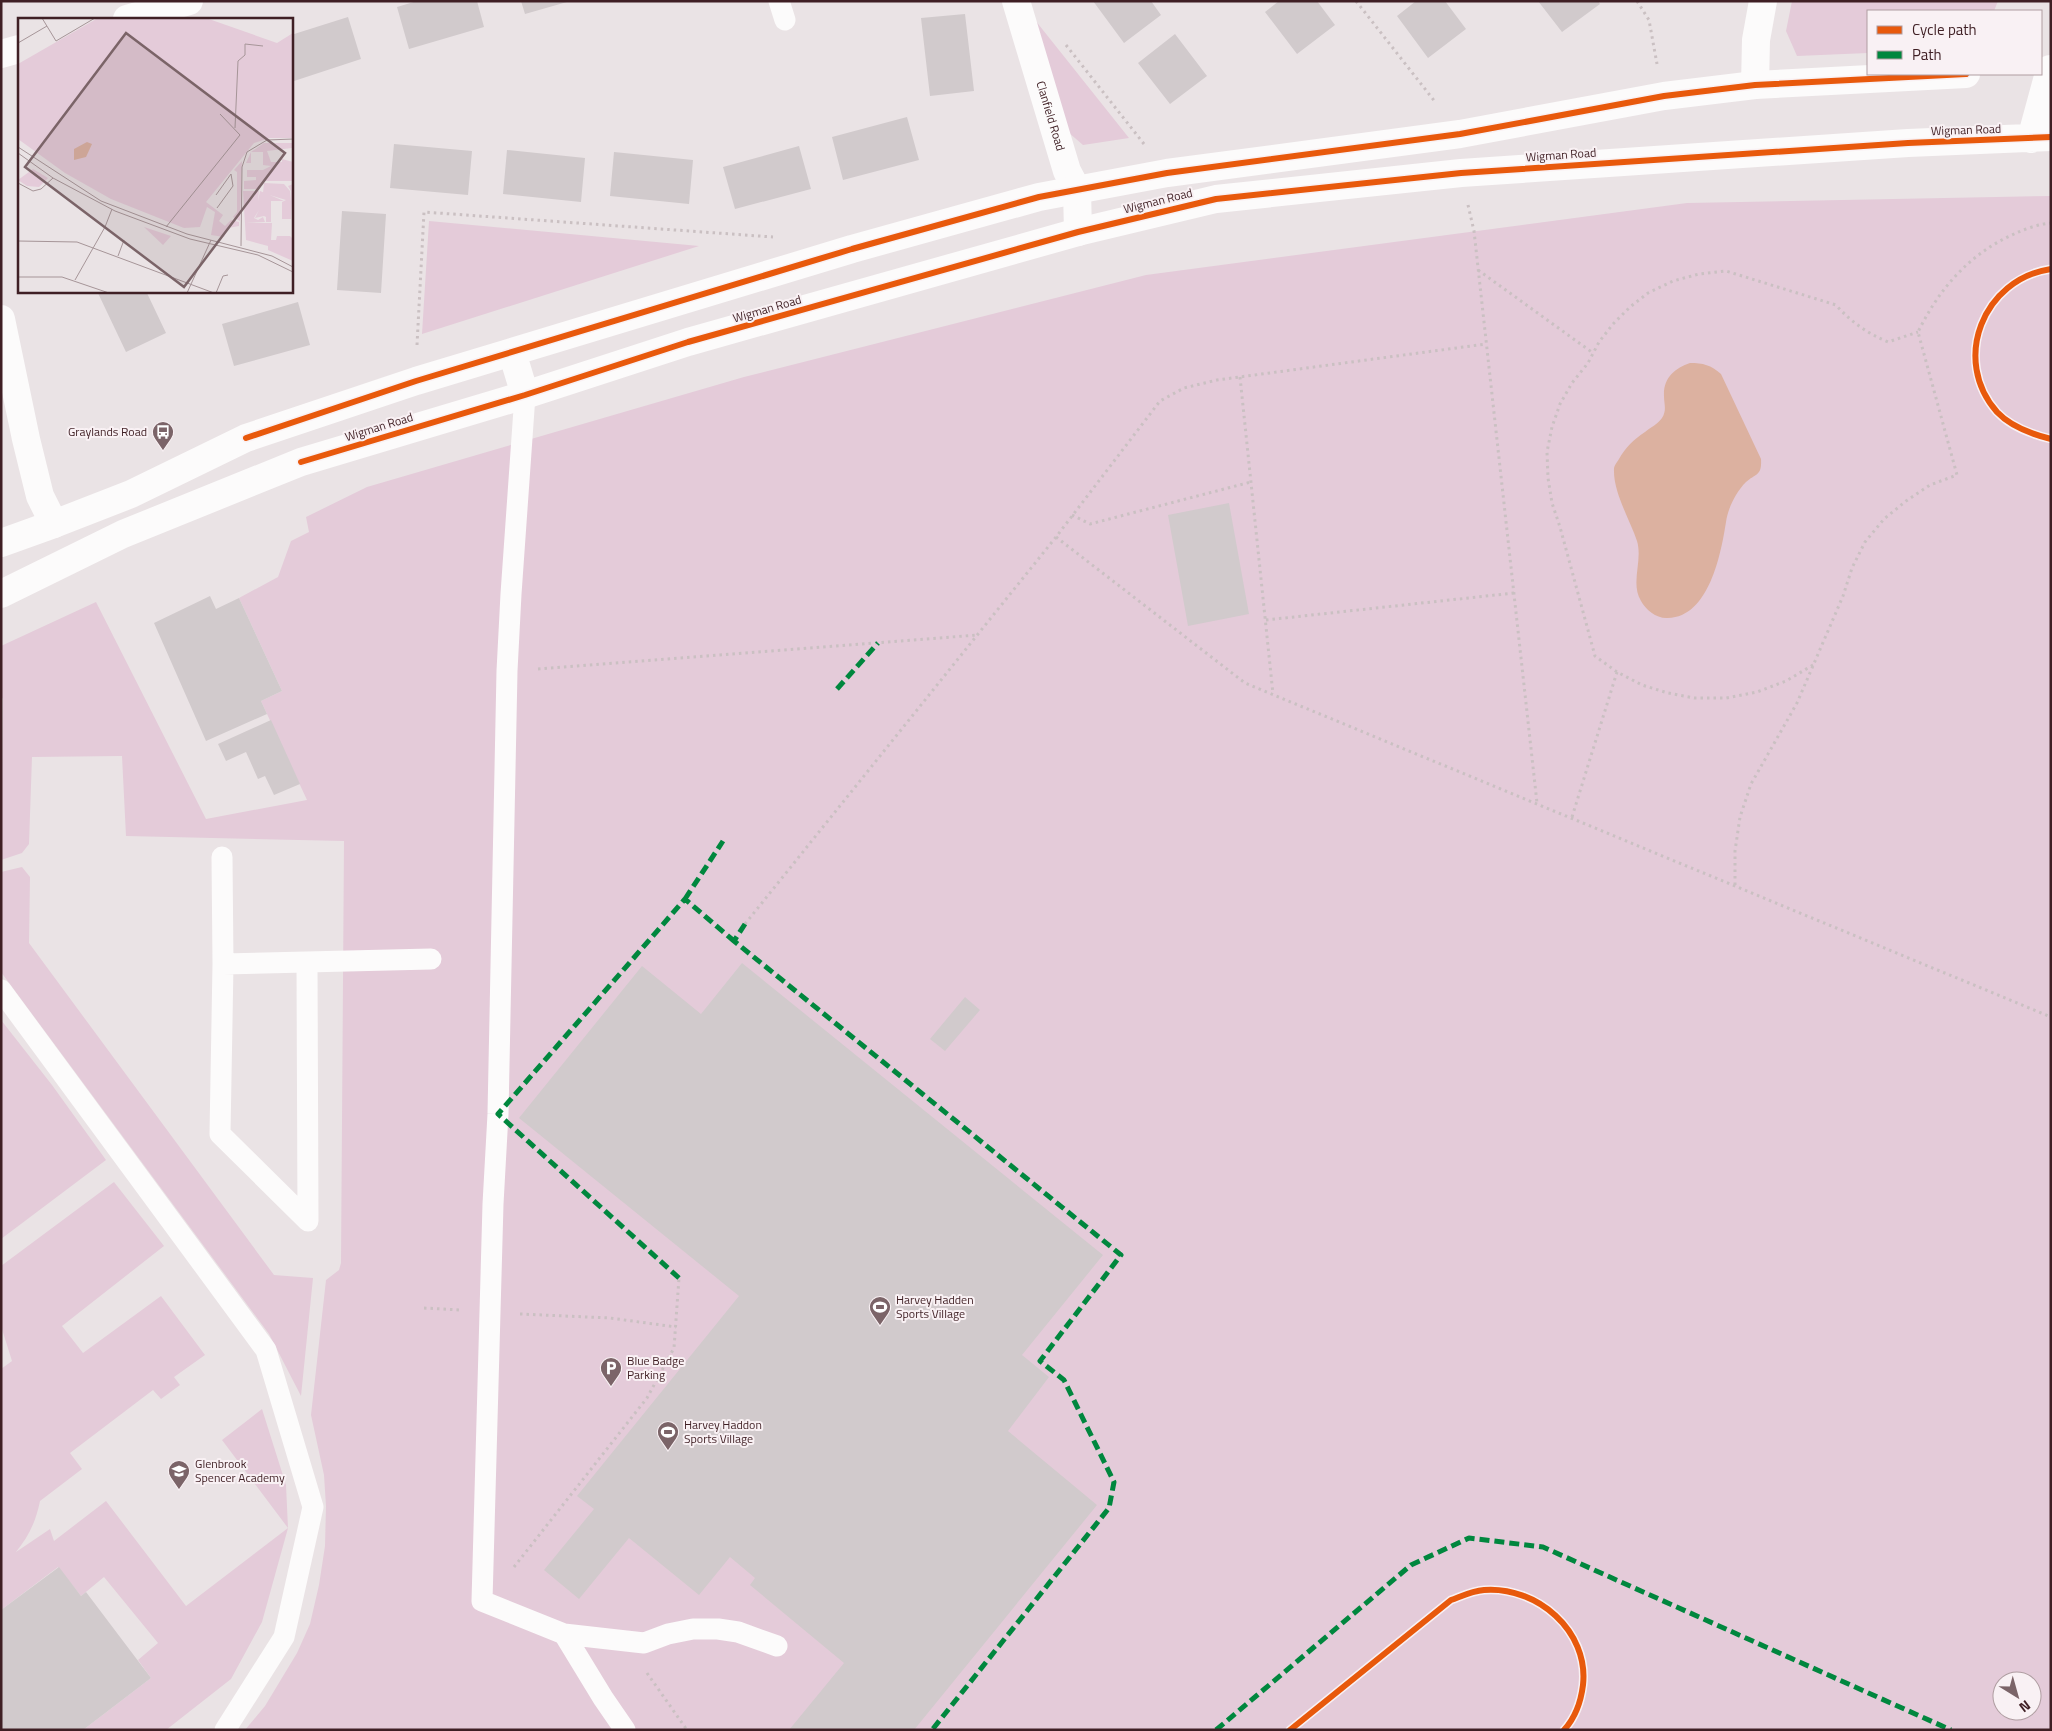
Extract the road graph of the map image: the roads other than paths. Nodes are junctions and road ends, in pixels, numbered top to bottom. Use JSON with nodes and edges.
{"nodes":[{"id":1,"x":189,"y":1,"type":"edge"},
{"id":2,"x":1016,"y":1,"type":"edge"},
{"id":3,"x":1763,"y":1,"type":"edge"},
{"id":4,"x":130,"y":18,"type":"edge"},
{"id":5,"x":18,"y":49,"type":"edge"},
{"id":6,"x":1,"y":54,"type":"edge"},
{"id":7,"x":2051,"y":69,"type":"edge"},
{"id":8,"x":1947,"y":75,"type":"edge"},
{"id":9,"x":1755,"y":85,"type":"junction"},
{"id":10,"x":2041,"y":138,"type":"edge"},
{"id":11,"x":1077,"y":190,"type":"junction"},
{"id":12,"x":1078,"y":232,"type":"junction"},
{"id":13,"x":1,"y":319,"type":"edge"},
{"id":14,"x":512,"y":352,"type":"junction"},
{"id":15,"x":525,"y":395,"type":"junction"},
{"id":16,"x":54,"y":524,"type":"junction"},
{"id":17,"x":1,"y":543,"type":"edge"},
{"id":18,"x":72,"y":557,"type":"junction"},
{"id":19,"x":1,"y":594,"type":"edge"},
{"id":20,"x":222,"y":857,"type":"dead end"},
{"id":21,"x":431,"y":959,"type":"dead end"},
{"id":22,"x":307,"y":963,"type":"junction"},
{"id":23,"x":223,"y":964,"type":"junction"},
{"id":24,"x":1,"y":990,"type":"edge"},
{"id":25,"x":564,"y":1634,"type":"junction"},
{"id":26,"x":777,"y":1646,"type":"dead end"},
{"id":27,"x":225,"y":1730,"type":"edge"},
{"id":28,"x":625,"y":1730,"type":"edge"}],
"edges":[{"from":1,"to":4,"type":"street"},
{"from":2,"to":11,"type":"street","name":"Clanfield Road"},
{"from":3,"to":9,"type":"street"},
{"from":5,"to":6,"type":"street"},
{"from":7,"to":10,"type":"street"},
{"from":8,"to":9,"type":"street","name":"Wigman Road"},
{"from":9,"to":11,"type":"street","name":"Wigman Road"},
{"from":10,"to":12,"type":"street","name":"Wigman Road"},
{"from":11,"to":12,"type":"street","name":"Clanfield Road"},
{"from":11,"to":14,"type":"street","name":"Wigman Road"},
{"from":12,"to":15,"type":"street","name":"Wigman Road"},
{"from":13,"to":16,"type":"street"},
{"from":14,"to":15,"type":"street"},
{"from":14,"to":16,"type":"street","name":"Wigman Road"},
{"from":15,"to":18,"type":"street","name":"Wigman Road"},
{"from":15,"to":25,"type":"lane"},
{"from":16,"to":17,"type":"street","name":"Wigman Road"},
{"from":16,"to":18,"type":"street"},
{"from":18,"to":19,"type":"street","name":"Wigman Road"},
{"from":20,"to":23,"type":"lane"},
{"from":21,"to":22,"type":"lane"},
{"from":22,"to":23,"type":"lane"},
{"from":22,"to":23,"type":"lane"},
{"from":24,"to":27,"type":"lane"},
{"from":25,"to":26,"type":"lane"},
{"from":25,"to":28,"type":"lane"}]}
